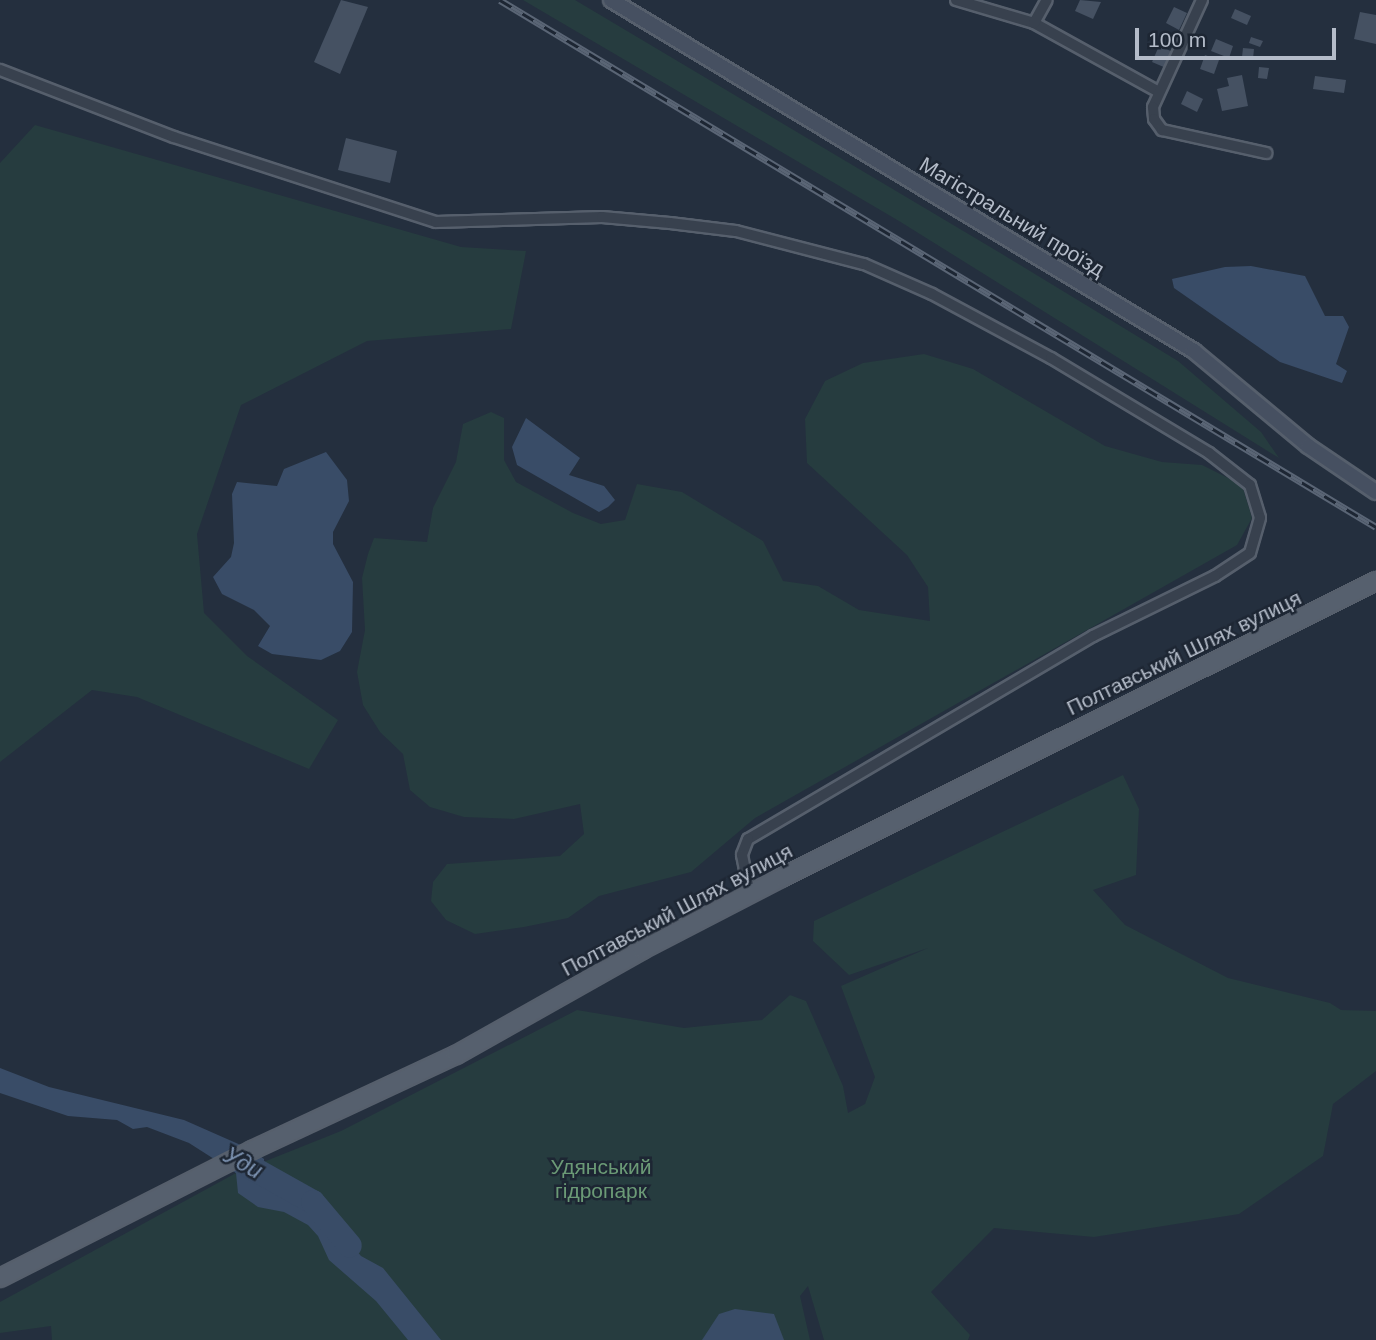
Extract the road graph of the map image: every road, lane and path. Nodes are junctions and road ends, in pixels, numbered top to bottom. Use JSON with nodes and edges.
{"nodes":[{"id":1,"x":611,"y":0,"type":"edge"},
{"id":2,"x":956,"y":0,"type":"edge"},
{"id":3,"x":1047,"y":0,"type":"edge"},
{"id":4,"x":1202,"y":0,"type":"edge"},
{"id":5,"x":1034,"y":23,"type":"junction"},
{"id":6,"x":0,"y":70,"type":"edge"},
{"id":7,"x":1159,"y":92,"type":"junction"},
{"id":8,"x":1266,"y":153,"type":"dead end"},
{"id":9,"x":1376,"y":492,"type":"edge"},
{"id":10,"x":1376,"y":581,"type":"edge"},
{"id":11,"x":750,"y":895,"type":"junction"},
{"id":12,"x":0,"y":1278,"type":"edge"}],
"edges":[{"from":1,"to":9,"type":"main road","name":"Магістральний проїзд"},
{"from":2,"to":5,"type":"street"},
{"from":3,"to":5,"type":"street"},
{"from":4,"to":7,"type":"street"},
{"from":5,"to":7,"type":"street"},
{"from":6,"to":11,"type":"street"},
{"from":7,"to":8,"type":"street"},
{"from":10,"to":11,"type":"main road","name":"Полтавський Шлях вулиця"},
{"from":11,"to":12,"type":"main road","name":"Полтавський Шлях вулиця"}]}
